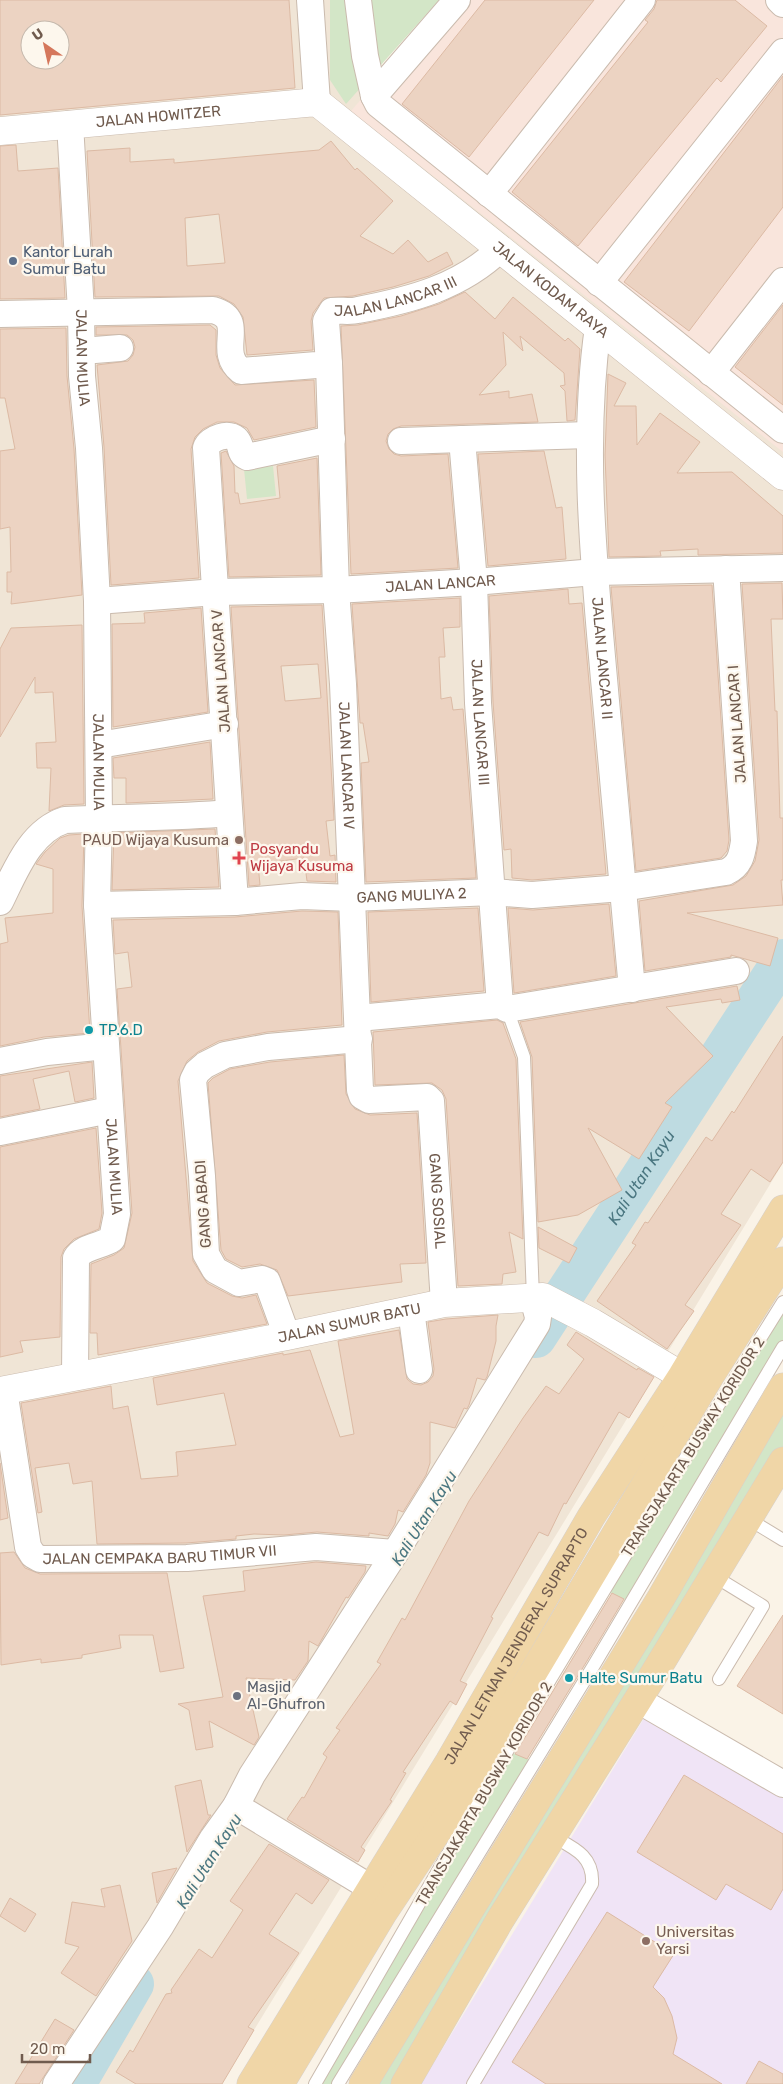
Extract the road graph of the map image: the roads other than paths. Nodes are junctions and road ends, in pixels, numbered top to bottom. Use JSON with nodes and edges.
{"nodes":[{"id":1,"x":310,"y":0,"type":"edge"},
{"id":2,"x":358,"y":0,"type":"edge"},
{"id":3,"x":457,"y":0,"type":"edge"},
{"id":4,"x":642,"y":0,"type":"edge"},
{"id":5,"x":779,"y":0,"type":"edge"},
{"id":6,"x":783,"y":4,"type":"edge"},
{"id":7,"x":783,"y":52,"type":"edge"},
{"id":8,"x":374,"y":96,"type":"junction"},
{"id":9,"x":317,"y":102,"type":"junction"},
{"id":10,"x":70,"y":124,"type":"junction"},
{"id":11,"x":0,"y":131,"type":"edge"},
{"id":12,"x":488,"y":194,"type":"junction"},
{"id":13,"x":500,"y":249,"type":"junction"},
{"id":14,"x":783,"y":281,"type":"edge"},
{"id":15,"x":599,"y":283,"type":"junction"},
{"id":16,"x":81,"y":311,"type":"junction"},
{"id":17,"x":0,"y":314,"type":"edge"},
{"id":18,"x":598,"y":327,"type":"junction"},
{"id":19,"x":120,"y":348,"type":"dead end"},
{"id":20,"x":82,"y":351,"type":"junction"},
{"id":21,"x":329,"y":364,"type":"junction"},
{"id":22,"x":711,"y":373,"type":"junction"},
{"id":23,"x":783,"y":430,"type":"edge"},
{"id":24,"x":589,"y":434,"type":"junction"},
{"id":25,"x":332,"y":439,"type":"junction"},
{"id":26,"x":462,"y":439,"type":"junction"},
{"id":27,"x":401,"y":441,"type":"dead end"},
{"id":28,"x":783,"y":476,"type":"edge"},
{"id":29,"x":783,"y":568,"type":"edge"},
{"id":30,"x":726,"y":569,"type":"junction"},
{"id":31,"x":595,"y":572,"type":"junction"},
{"id":32,"x":474,"y":582,"type":"junction"},
{"id":33,"x":336,"y":590,"type":"junction"},
{"id":34,"x":216,"y":592,"type":"junction"},
{"id":35,"x":98,"y":601,"type":"junction"},
{"id":36,"x":225,"y":724,"type":"junction"},
{"id":37,"x":99,"y":745,"type":"junction"},
{"id":38,"x":228,"y":813,"type":"junction"},
{"id":39,"x":99,"y":818,"type":"junction"},
{"id":40,"x":726,"y":872,"type":"joint"},
{"id":41,"x":622,"y":888,"type":"junction"},
{"id":42,"x":492,"y":892,"type":"junction"},
{"id":43,"x":352,"y":898,"type":"junction"},
{"id":44,"x":0,"y":902,"type":"edge"},
{"id":45,"x":235,"y":902,"type":"junction"},
{"id":46,"x":97,"y":905,"type":"junction"},
{"id":47,"x":736,"y":970,"type":"dead end"},
{"id":48,"x":632,"y":989,"type":"junction"},
{"id":49,"x":503,"y":1007,"type":"junction"},
{"id":50,"x":358,"y":1028,"type":"junction"},
{"id":51,"x":106,"y":1046,"type":"junction"},
{"id":52,"x":0,"y":1061,"type":"edge"},
{"id":53,"x":430,"y":1100,"type":"joint"},
{"id":54,"x":110,"y":1110,"type":"junction"},
{"id":55,"x":0,"y":1132,"type":"edge"},
{"id":56,"x":783,"y":1209,"type":"edge"},
{"id":57,"x":783,"y":1249,"type":"edge"},
{"id":58,"x":783,"y":1261,"type":"edge"},
{"id":59,"x":748,"y":1264,"type":"junction"},
{"id":60,"x":540,"y":1298,"type":"junction"},
{"id":61,"x":783,"y":1302,"type":"edge"},
{"id":62,"x":444,"y":1303,"type":"junction"},
{"id":63,"x":411,"y":1310,"type":"junction"},
{"id":64,"x":287,"y":1336,"type":"junction"},
{"id":65,"x":783,"y":1348,"type":"edge"},
{"id":66,"x":420,"y":1370,"type":"dead end"},
{"id":67,"x":682,"y":1376,"type":"junction"},
{"id":68,"x":75,"y":1377,"type":"junction"},
{"id":69,"x":783,"y":1387,"type":"edge"},
{"id":70,"x":2,"y":1390,"type":"edge"},
{"id":71,"x":783,"y":1461,"type":"edge"},
{"id":72,"x":746,"y":1518,"type":"junction"},
{"id":73,"x":783,"y":1540,"type":"edge"},
{"id":74,"x":395,"y":1553,"type":"junction"},
{"id":75,"x":714,"y":1576,"type":"junction"},
{"id":76,"x":719,"y":1679,"type":"dead end"},
{"id":77,"x":638,"y":1700,"type":"junction"},
{"id":78,"x":449,"y":1762,"type":"junction"},
{"id":79,"x":783,"y":1784,"type":"edge"},
{"id":80,"x":455,"y":1803,"type":"junction"},
{"id":81,"x":237,"y":1807,"type":"junction"},
{"id":82,"x":552,"y":1836,"type":"junction"},
{"id":83,"x":370,"y":1888,"type":"junction"},
{"id":84,"x":500,"y":1920,"type":"junction"},
{"id":85,"x":452,"y":1936,"type":"junction"},
{"id":86,"x":410,"y":2082,"type":"edge"},
{"id":87,"x":56,"y":2084,"type":"edge"},
{"id":88,"x":251,"y":2084,"type":"edge"},
{"id":89,"x":280,"y":2084,"type":"edge"},
{"id":90,"x":315,"y":2084,"type":"edge"},
{"id":91,"x":338,"y":2084,"type":"edge"},
{"id":92,"x":363,"y":2084,"type":"edge"},
{"id":93,"x":473,"y":2084,"type":"edge"}],
"edges":[{"from":1,"to":9,"type":"street"},
{"from":2,"to":8,"type":"street"},
{"from":3,"to":8,"type":"street"},
{"from":4,"to":12,"type":"street"},
{"from":5,"to":6,"type":"street"},
{"from":7,"to":15,"type":"street"},
{"from":8,"to":12,"type":"street"},
{"from":9,"to":10,"type":"street","name":"JALAN HOWITZER"},
{"from":9,"to":13,"type":"street","name":"JALAN KODAM RAYA"},
{"from":10,"to":11,"type":"street","name":"JALAN HOWITZER"},
{"from":10,"to":16,"type":"street","name":"JALAN MULIA"},
{"from":12,"to":15,"type":"street"},
{"from":13,"to":18,"type":"street","name":"JALAN KODAM RAYA"},
{"from":13,"to":21,"type":"street","name":"JALAN LANCAR III"},
{"from":14,"to":22,"type":"street"},
{"from":15,"to":22,"type":"street"},
{"from":16,"to":17,"type":"street"},
{"from":16,"to":20,"type":"street","name":"JALAN MULIA"},
{"from":16,"to":21,"type":"street"},
{"from":18,"to":24,"type":"street","name":"JALAN LANCAR II"},
{"from":18,"to":28,"type":"street","name":"JALAN KODAM RAYA"},
{"from":19,"to":20,"type":"street"},
{"from":20,"to":35,"type":"street","name":"JALAN MULIA"},
{"from":21,"to":25,"type":"street","name":"JALAN LANCAR IV"},
{"from":22,"to":23,"type":"street"},
{"from":24,"to":26,"type":"street"},
{"from":24,"to":31,"type":"street","name":"JALAN LANCAR II"},
{"from":25,"to":33,"type":"street","name":"JALAN LANCAR IV"},
{"from":25,"to":34,"type":"street","name":"JALAN LANCAR V"},
{"from":26,"to":27,"type":"street"},
{"from":26,"to":32,"type":"street","name":"JALAN LANCAR III"},
{"from":29,"to":30,"type":"street","name":"JALAN LANCAR"},
{"from":30,"to":31,"type":"street","name":"JALAN LANCAR"},
{"from":30,"to":40,"type":"street","name":"JALAN LANCAR I"},
{"from":31,"to":32,"type":"street","name":"JALAN LANCAR"},
{"from":31,"to":41,"type":"street","name":"JALAN LANCAR II"},
{"from":32,"to":33,"type":"street","name":"JALAN LANCAR"},
{"from":32,"to":42,"type":"street","name":"JALAN LANCAR III"},
{"from":33,"to":34,"type":"street","name":"JALAN LANCAR"},
{"from":33,"to":43,"type":"street","name":"JALAN LANCAR IV"},
{"from":34,"to":35,"type":"street","name":"JALAN LANCAR"},
{"from":34,"to":36,"type":"street","name":"JALAN LANCAR V"},
{"from":35,"to":37,"type":"street","name":"JALAN MULIA"},
{"from":36,"to":37,"type":"street"},
{"from":36,"to":38,"type":"street","name":"JALAN LANCAR V"},
{"from":37,"to":39,"type":"street","name":"JALAN MULIA"},
{"from":38,"to":39,"type":"street"},
{"from":38,"to":45,"type":"street","name":"JALAN LANCAR V"},
{"from":39,"to":44,"type":"street"},
{"from":39,"to":46,"type":"street","name":"JALAN MULIA"},
{"from":40,"to":41,"type":"street","name":"GANG MULIYA 2"},
{"from":41,"to":42,"type":"street","name":"GANG MULIYA 2"},
{"from":41,"to":48,"type":"street","name":"JALAN LANCAR II"},
{"from":42,"to":43,"type":"street","name":"GANG MULIYA 2"},
{"from":42,"to":49,"type":"street","name":"JALAN LANCAR III"},
{"from":43,"to":45,"type":"street","name":"GANG MULIYA 2"},
{"from":43,"to":50,"type":"street","name":"JALAN LANCAR IV"},
{"from":45,"to":46,"type":"street","name":"GANG MULIYA 2"},
{"from":46,"to":51,"type":"street","name":"JALAN MULIA"},
{"from":47,"to":48,"type":"street"},
{"from":48,"to":49,"type":"street"},
{"from":49,"to":50,"type":"street"},
{"from":49,"to":60,"type":"lane"},
{"from":50,"to":53,"type":"street","name":"JALAN LANCAR IV"},
{"from":50,"to":64,"type":"street","name":"GANG ABADI"},
{"from":51,"to":52,"type":"street"},
{"from":51,"to":54,"type":"street","name":"JALAN MULIA"},
{"from":53,"to":62,"type":"street","name":"GANG SOSIAL"},
{"from":54,"to":55,"type":"street"},
{"from":54,"to":68,"type":"street","name":"JALAN MULIA"},
{"from":56,"to":59,"type":"main road","name":"JALAN LETNAN JENDERAL SUPRAPTO"},
{"from":57,"to":59,"type":"main road"},
{"from":58,"to":80,"type":"main road","name":"JALAN LETNAN JENDERAL SUPRAPTO"},
{"from":59,"to":67,"type":"main road","name":"JALAN LETNAN JENDERAL SUPRAPTO"},
{"from":60,"to":62,"type":"street","name":"JALAN SUMUR BATU"},
{"from":60,"to":67,"type":"street"},
{"from":60,"to":74,"type":"street"},
{"from":61,"to":90,"type":"lane","name":"TRANSJAKARTA BUSWAY KORIDOR 2"},
{"from":62,"to":63,"type":"street","name":"JALAN SUMUR BATU"},
{"from":63,"to":64,"type":"street","name":"JALAN SUMUR BATU"},
{"from":63,"to":66,"type":"street"},
{"from":64,"to":68,"type":"street","name":"JALAN SUMUR BATU"},
{"from":65,"to":91,"type":"lane","name":"TRANSJAKARTA BUSWAY KORIDOR 2"},
{"from":67,"to":78,"type":"main road","name":"JALAN LETNAN JENDERAL SUPRAPTO"},
{"from":68,"to":70,"type":"street","name":"JALAN SUMUR BATU"},
{"from":69,"to":85,"type":"main road"},
{"from":70,"to":74,"type":"street","name":"JALAN CEMPAKA BARU TIMUR VII"},
{"from":71,"to":72,"type":"main road"},
{"from":72,"to":73,"type":"lane"},
{"from":72,"to":75,"type":"main road"},
{"from":74,"to":81,"type":"street"},
{"from":75,"to":76,"type":"lane"},
{"from":75,"to":77,"type":"main road"},
{"from":77,"to":79,"type":"street"},
{"from":77,"to":82,"type":"main road"},
{"from":78,"to":80,"type":"main road"},
{"from":78,"to":83,"type":"main road","name":"JALAN LETNAN JENDERAL SUPRAPTO"},
{"from":80,"to":89,"type":"main road","name":"JALAN LETNAN JENDERAL SUPRAPTO"},
{"from":81,"to":83,"type":"street"},
{"from":81,"to":87,"type":"street"},
{"from":82,"to":84,"type":"main road"},
{"from":82,"to":93,"type":"lane"},
{"from":83,"to":88,"type":"main road","name":"JALAN LETNAN JENDERAL SUPRAPTO"},
{"from":84,"to":85,"type":"main road"},
{"from":84,"to":86,"type":"main road"},
{"from":85,"to":92,"type":"main road"}]}
